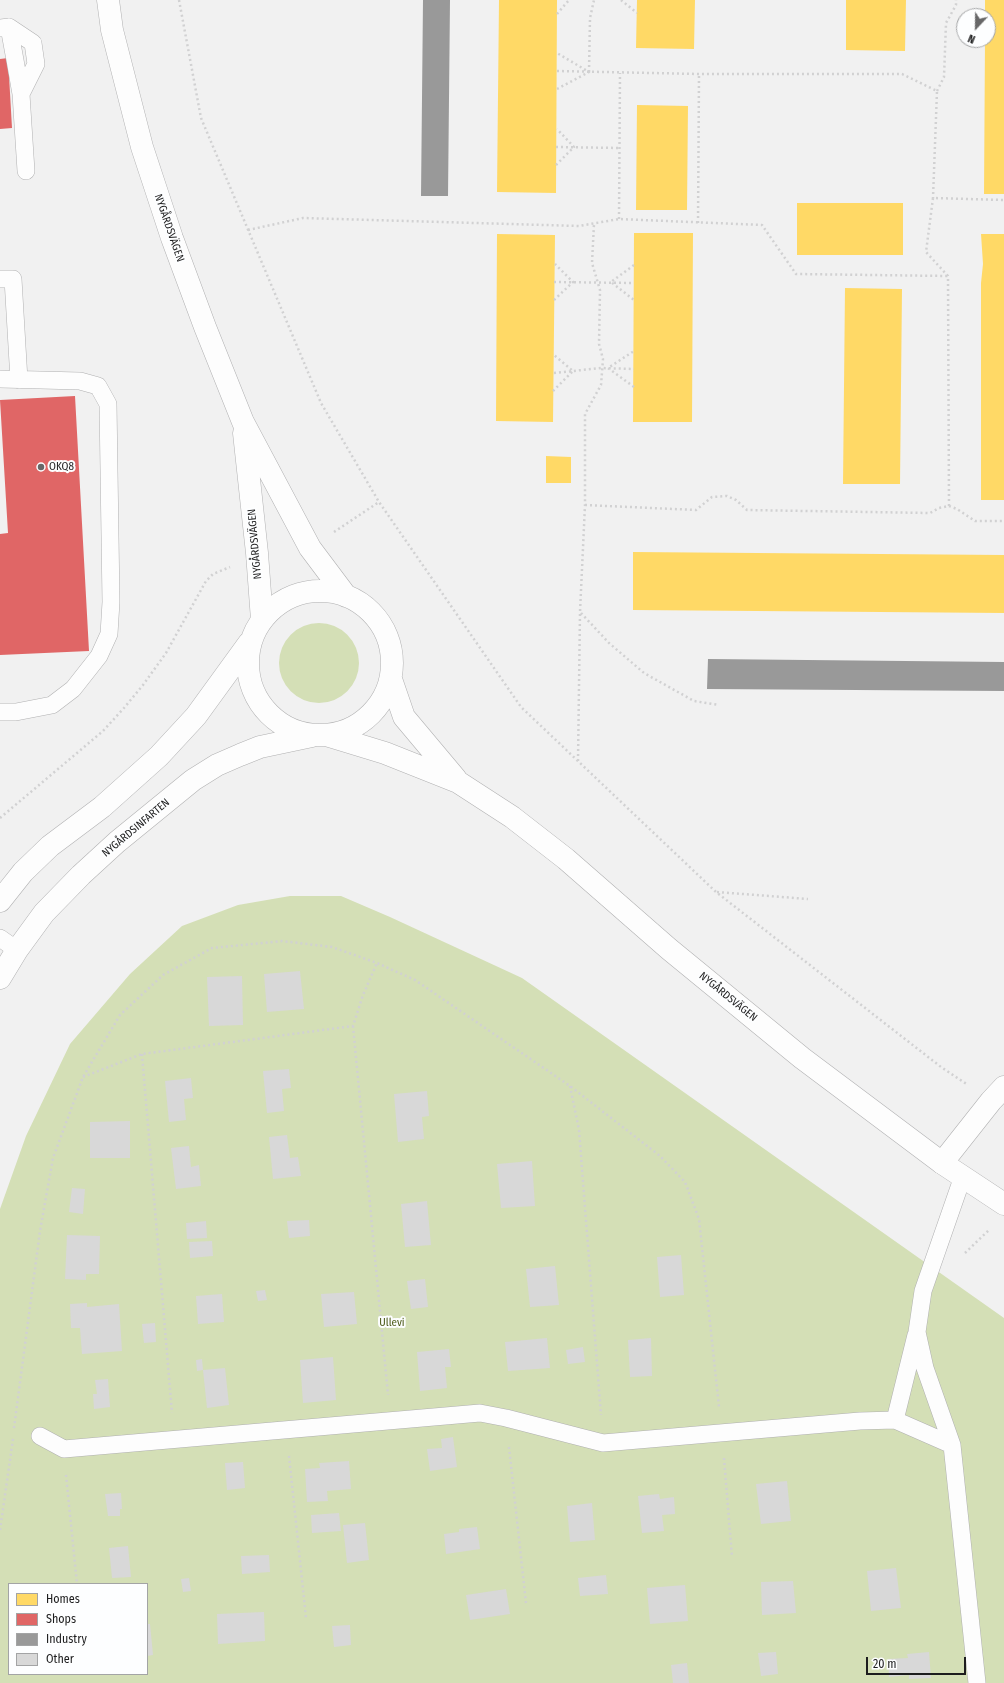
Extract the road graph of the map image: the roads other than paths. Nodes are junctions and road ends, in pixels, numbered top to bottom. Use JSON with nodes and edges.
{"nodes":[{"id":1,"x":101,"y":0,"type":"edge"},
{"id":2,"x":108,"y":0,"type":"edge"},
{"id":3,"x":4,"y":28,"type":"edge"},
{"id":4,"x":112,"y":30,"type":"junction"},
{"id":5,"x":26,"y":171,"type":"dead end"},
{"id":6,"x":0,"y":279,"type":"edge"},
{"id":7,"x":0,"y":379,"type":"edge"},
{"id":8,"x":19,"y":380,"type":"junction"},
{"id":9,"x":242,"y":422,"type":"junction"},
{"id":10,"x":346,"y":596,"type":"junction"},
{"id":11,"x":262,"y":620,"type":"junction"},
{"id":12,"x":250,"y":642,"type":"junction"},
{"id":13,"x":391,"y":678,"type":"junction"},
{"id":14,"x":8,"y":712,"type":"edge"},
{"id":15,"x":320,"y":735,"type":"junction"},
{"id":16,"x":458,"y":782,"type":"junction"},
{"id":17,"x":0,"y":900,"type":"edge"},
{"id":18,"x":8,"y":944,"type":"edge"},
{"id":19,"x":0,"y":978,"type":"edge"},
{"id":20,"x":997,"y":1094,"type":"edge"},
{"id":21,"x":942,"y":1163,"type":"junction"},
{"id":22,"x":963,"y":1176,"type":"junction"},
{"id":23,"x":1004,"y":1204,"type":"edge"},
{"id":24,"x":917,"y":1332,"type":"junction"},
{"id":25,"x":895,"y":1420,"type":"junction"},
{"id":26,"x":40,"y":1436,"type":"dead end"},
{"id":27,"x":952,"y":1445,"type":"junction"},
{"id":28,"x":977,"y":1683,"type":"edge"}],
"edges":[{"from":1,"to":4,"type":"street","name":"NYGÅRDSVÄGEN"},
{"from":2,"to":4,"type":"street","name":"NYGÅRDSVÄGEN"},
{"from":3,"to":5,"type":"lane"},
{"from":4,"to":9,"type":"street","name":"NYGÅRDSVÄGEN"},
{"from":6,"to":8,"type":"lane"},
{"from":7,"to":8,"type":"lane"},
{"from":8,"to":14,"type":"lane"},
{"from":9,"to":10,"type":"street","name":"NYGÅRDSVÄGEN"},
{"from":9,"to":11,"type":"street","name":"NYGÅRDSVÄGEN"},
{"from":10,"to":11,"type":"street"},
{"from":10,"to":13,"type":"street"},
{"from":11,"to":12,"type":"street"},
{"from":12,"to":15,"type":"street","name":"NYGÅRDSVÄGEN"},
{"from":12,"to":17,"type":"street"},
{"from":13,"to":15,"type":"street","name":"NYGÅRDSINFARTEN"},
{"from":13,"to":16,"type":"street","name":"NYGÅRDSVÄGEN"},
{"from":15,"to":16,"type":"street","name":"NYGÅRDSVÄGEN"},
{"from":15,"to":18,"type":"street","name":"NYGÅRDSINFARTEN"},
{"from":16,"to":21,"type":"street","name":"NYGÅRDSVÄGEN"},
{"from":18,"to":19,"type":"street","name":"NYGÅRDSINFARTEN"},
{"from":20,"to":21,"type":"street"},
{"from":21,"to":22,"type":"street","name":"NYGÅRDSVÄGEN"},
{"from":22,"to":23,"type":"street","name":"NYGÅRDSVÄGEN"},
{"from":22,"to":24,"type":"lane"},
{"from":24,"to":25,"type":"lane"},
{"from":24,"to":27,"type":"lane"},
{"from":25,"to":26,"type":"lane"},
{"from":25,"to":27,"type":"lane"},
{"from":27,"to":28,"type":"lane"}]}
